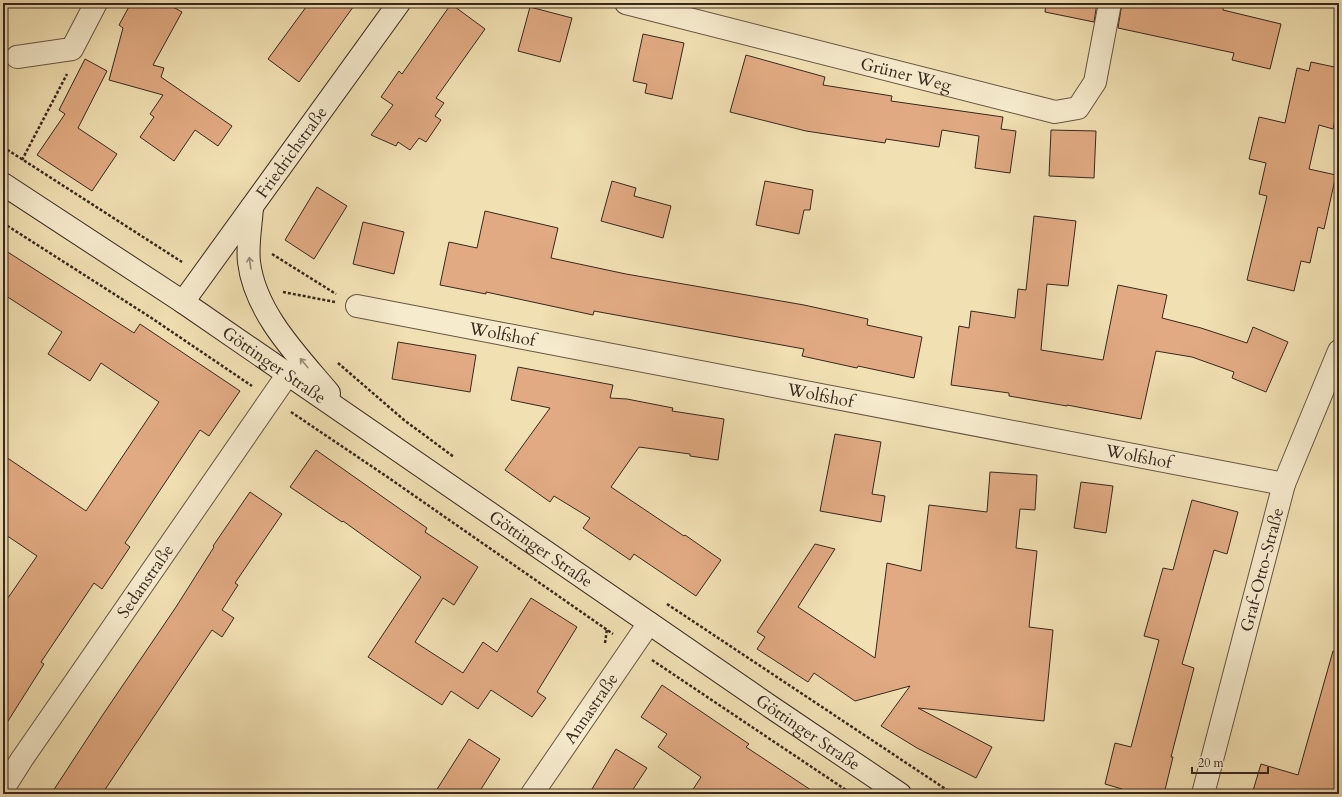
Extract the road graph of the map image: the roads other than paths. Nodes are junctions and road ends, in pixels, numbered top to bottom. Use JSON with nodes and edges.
{"nodes":[{"id":1,"x":96,"y":3,"type":"edge"},
{"id":2,"x":399,"y":3,"type":"edge"},
{"id":3,"x":626,"y":3,"type":"edge"},
{"id":4,"x":1110,"y":3,"type":"edge"},
{"id":5,"x":17,"y":57,"type":"dead end"},
{"id":6,"x":3,"y":184,"type":"edge"},
{"id":7,"x":252,"y":208,"type":"junction"},
{"id":8,"x":183,"y":302,"type":"junction"},
{"id":9,"x":357,"y":306,"type":"road end"},
{"id":10,"x":1339,"y":351,"type":"edge"},
{"id":11,"x":288,"y":374,"type":"junction"},
{"id":12,"x":347,"y":415,"type":"junction"},
{"id":13,"x":1284,"y":484,"type":"junction"},
{"id":14,"x":649,"y":623,"type":"junction"},
{"id":15,"x":3,"y":789,"type":"edge"},
{"id":16,"x":532,"y":794,"type":"edge"},
{"id":17,"x":900,"y":794,"type":"edge"},
{"id":18,"x":1203,"y":794,"type":"edge"}],
"edges":[{"from":1,"to":5,"type":"street"},
{"from":2,"to":7,"type":"street","name":"Friedrichstraße"},
{"from":3,"to":4,"type":"street","name":"Grüner Weg"},
{"from":6,"to":8,"type":"street","name":"Göttinger Straße"},
{"from":7,"to":8,"type":"street","name":"Friedrichstraße"},
{"from":12,"to":7,"type":"street","one_way":true},
{"from":8,"to":11,"type":"street","name":"Göttinger Straße"},
{"from":9,"to":13,"type":"street","name":"Wolfshof"},
{"from":10,"to":13,"type":"street","name":"Graf-Otto-Straße"},
{"from":11,"to":12,"type":"street","name":"Göttinger Straße"},
{"from":11,"to":15,"type":"street","name":"Sedanstraße"},
{"from":12,"to":14,"type":"street","name":"Göttinger Straße"},
{"from":13,"to":18,"type":"street","name":"Graf-Otto-Straße"},
{"from":14,"to":16,"type":"street","name":"Annastraße"},
{"from":14,"to":17,"type":"street","name":"Göttinger Straße"}]}
